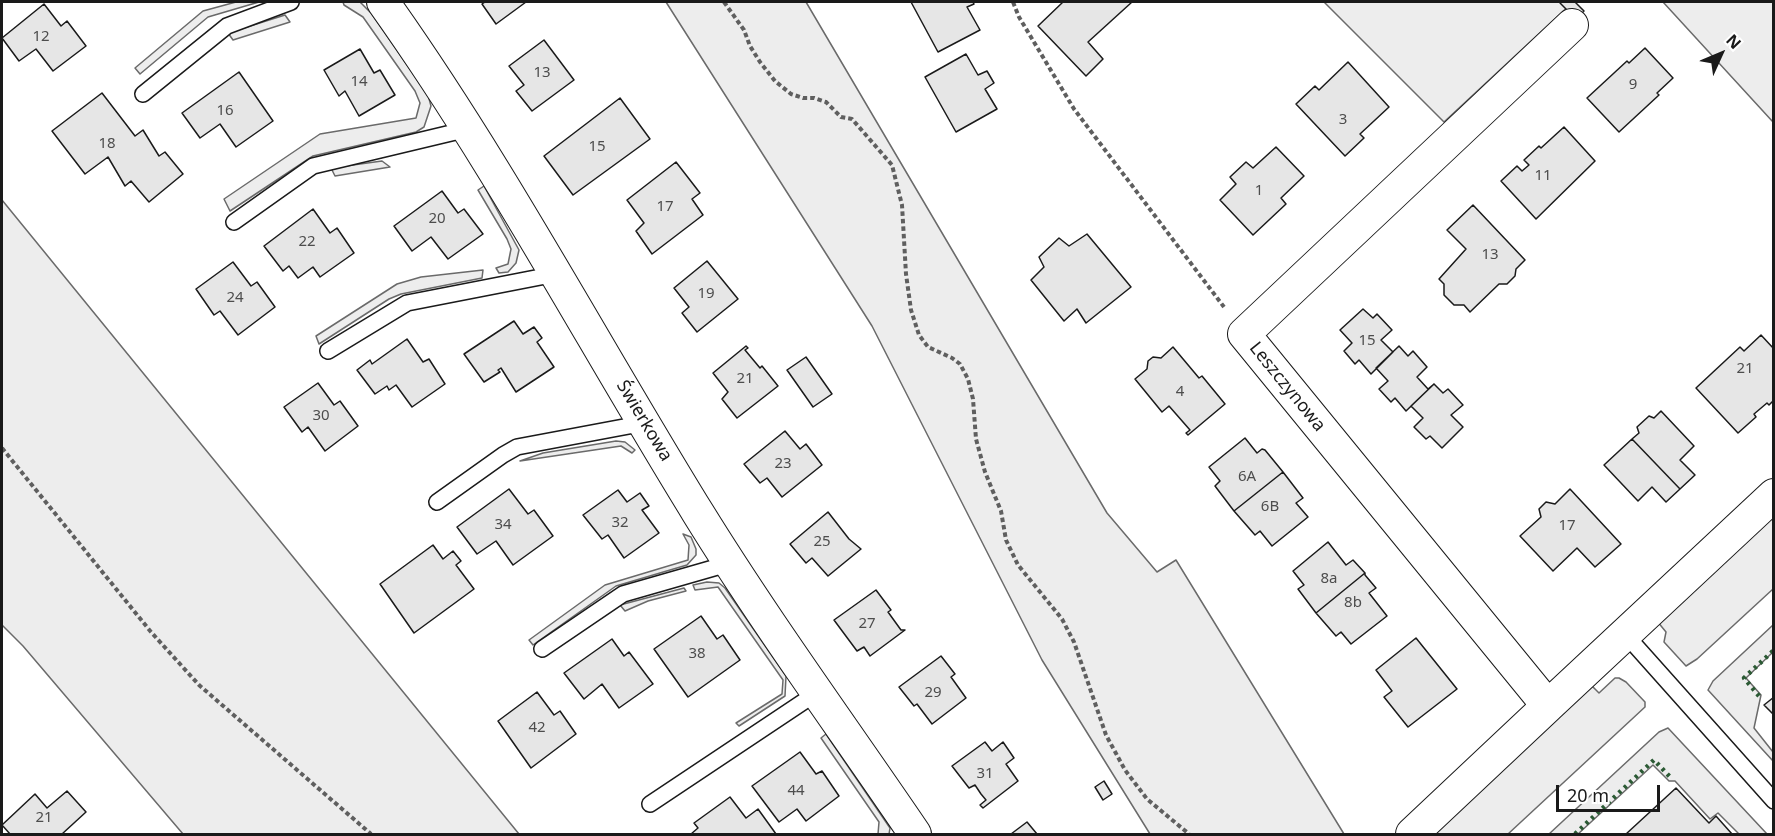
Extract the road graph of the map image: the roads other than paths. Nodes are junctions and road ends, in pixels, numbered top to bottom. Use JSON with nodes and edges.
{"nodes":[{"id":1,"x":291,"y":2,"type":"edge"},
{"id":2,"x":383,"y":2,"type":"edge"},
{"id":3,"x":1572,"y":25,"type":"dead end"},
{"id":4,"x":143,"y":94,"type":"dead end"},
{"id":5,"x":468,"y":129,"type":"junction"},
{"id":6,"x":234,"y":222,"type":"dead end"},
{"id":7,"x":556,"y":274,"type":"junction"},
{"id":8,"x":327,"y":351,"type":"dead end"},
{"id":9,"x":645,"y":423,"type":"junction"},
{"id":10,"x":1773,"y":495,"type":"edge"},
{"id":11,"x":437,"y":502,"type":"dead end"},
{"id":12,"x":731,"y":563,"type":"junction"},
{"id":13,"x":1624,"y":634,"type":"junction"},
{"id":14,"x":542,"y":649,"type":"dead end"},
{"id":15,"x":818,"y":692,"type":"junction"},
{"id":16,"x":1548,"y":706,"type":"junction"},
{"id":17,"x":1773,"y":801,"type":"edge"},
{"id":18,"x":650,"y":804,"type":"dead end"},
{"id":19,"x":915,"y":834,"type":"edge"},
{"id":20,"x":1412,"y":834,"type":"edge"}],
"edges":[{"from":1,"to":4,"type":"lane"},
{"from":2,"to":5,"type":"street","name":"Świerkowa"},
{"from":3,"to":16,"type":"street","name":"Leszczynowa"},
{"from":5,"to":6,"type":"lane"},
{"from":5,"to":7,"type":"street","name":"Świerkowa"},
{"from":7,"to":8,"type":"lane"},
{"from":7,"to":9,"type":"street","name":"Świerkowa"},
{"from":9,"to":11,"type":"lane"},
{"from":9,"to":12,"type":"street","name":"Świerkowa"},
{"from":10,"to":13,"type":"street"},
{"from":12,"to":14,"type":"lane"},
{"from":12,"to":15,"type":"street","name":"Świerkowa"},
{"from":13,"to":16,"type":"street"},
{"from":13,"to":17,"type":"lane"},
{"from":15,"to":18,"type":"lane"},
{"from":15,"to":19,"type":"street","name":"Świerkowa"},
{"from":16,"to":20,"type":"street"}]}
